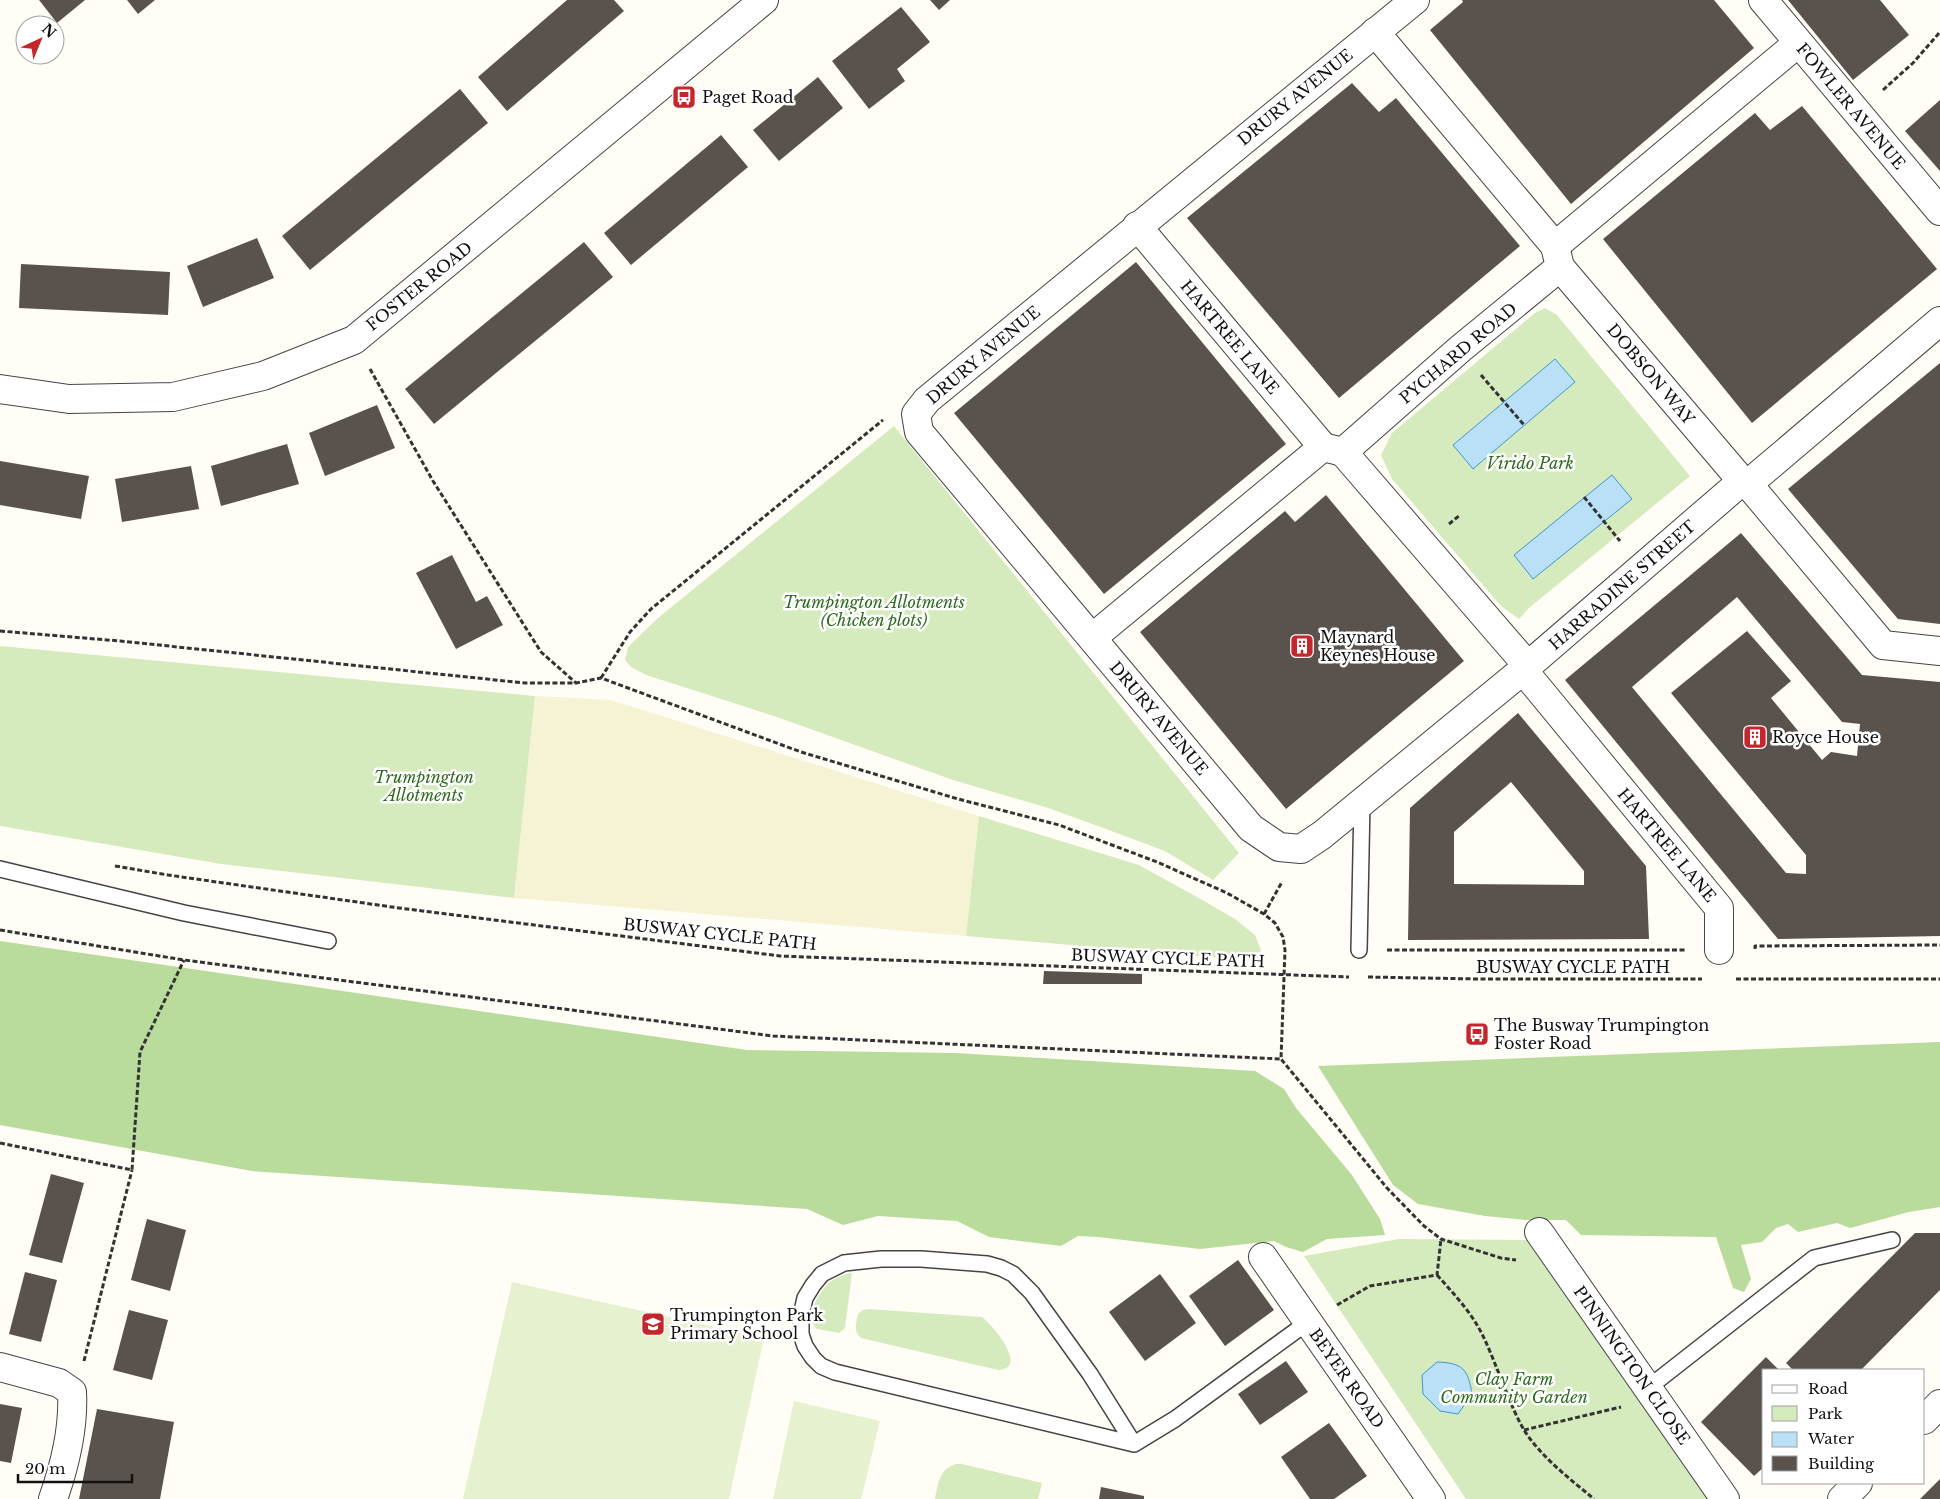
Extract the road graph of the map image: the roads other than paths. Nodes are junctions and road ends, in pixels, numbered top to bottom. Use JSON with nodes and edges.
{"nodes":[{"id":1,"x":764,"y":0,"type":"edge"},
{"id":2,"x":1414,"y":0,"type":"edge"},
{"id":3,"x":1763,"y":0,"type":"edge"},
{"id":4,"x":1375,"y":32,"type":"junction"},
{"id":5,"x":1798,"y":43,"type":"junction"},
{"id":6,"x":1940,"y":211,"type":"edge"},
{"id":7,"x":1137,"y":226,"type":"junction"},
{"id":8,"x":1558,"y":256,"type":"junction"},
{"id":9,"x":1940,"y":321,"type":"edge"},
{"id":10,"x":0,"y":389,"type":"edge"},
{"id":11,"x":1333,"y":450,"type":"junction"},
{"id":12,"x":1745,"y":482,"type":"junction"},
{"id":13,"x":1092,"y":638,"type":"junction"},
{"id":14,"x":1940,"y":651,"type":"edge"},
{"id":15,"x":1526,"y":668,"type":"junction"},
{"id":16,"x":1362,"y":803,"type":"junction"},
{"id":17,"x":1301,"y":849,"type":"joint"},
{"id":18,"x":0,"y":869,"type":"edge"},
{"id":19,"x":328,"y":941,"type":"dead end"},
{"id":20,"x":1359,"y":950,"type":"road end"},
{"id":21,"x":1719,"y":950,"type":"road end"},
{"id":22,"x":1539,"y":1232,"type":"dead end"},
{"id":23,"x":1892,"y":1240,"type":"dead end"},
{"id":24,"x":1263,"y":1257,"type":"dead end"},
{"id":25,"x":1308,"y":1322,"type":"junction"},
{"id":26,"x":0,"y":1367,"type":"edge"},
{"id":27,"x":1652,"y":1394,"type":"junction"},
{"id":28,"x":1940,"y":1404,"type":"edge"},
{"id":29,"x":1925,"y":1419,"type":"edge"},
{"id":30,"x":1134,"y":1444,"type":"junction"},
{"id":31,"x":1857,"y":1484,"type":"edge"},
{"id":32,"x":53,"y":1499,"type":"edge"},
{"id":33,"x":1430,"y":1499,"type":"edge"},
{"id":34,"x":1725,"y":1499,"type":"edge"},
{"id":35,"x":1842,"y":1499,"type":"edge"}],
"edges":[{"from":1,"to":10,"type":"street","name":"FOSTER ROAD"},
{"from":2,"to":4,"type":"street","name":"DRURY AVENUE"},
{"from":3,"to":5,"type":"street","name":"FOWLER AVENUE"},
{"from":4,"to":7,"type":"street","name":"DRURY AVENUE"},
{"from":4,"to":8,"type":"street","name":"DOBSON WAY"},
{"from":5,"to":6,"type":"street","name":"FOWLER AVENUE"},
{"from":5,"to":8,"type":"street","name":"PYCHARD ROAD"},
{"from":7,"to":11,"type":"street","name":"HARTREE LANE"},
{"from":7,"to":13,"type":"street","name":"DRURY AVENUE"},
{"from":8,"to":11,"type":"street","name":"PYCHARD ROAD"},
{"from":8,"to":12,"type":"street","name":"DOBSON WAY"},
{"from":9,"to":12,"type":"street","name":"HARRADINE STREET"},
{"from":11,"to":13,"type":"street","name":"PYCHARD ROAD"},
{"from":11,"to":15,"type":"street","name":"HARTREE LANE"},
{"from":12,"to":14,"type":"street","name":"DOBSON WAY"},
{"from":12,"to":15,"type":"street","name":"HARRADINE STREET"},
{"from":13,"to":17,"type":"street","name":"DRURY AVENUE"},
{"from":15,"to":16,"type":"street","name":"HARRADINE STREET"},
{"from":15,"to":21,"type":"street","name":"HARTREE LANE"},
{"from":16,"to":17,"type":"street","name":"HARRADINE STREET"},
{"from":16,"to":20,"type":"lane"},
{"from":18,"to":19,"type":"lane"},
{"from":22,"to":27,"type":"street","name":"PINNINGTON CLOSE"},
{"from":23,"to":27,"type":"lane"},
{"from":24,"to":25,"type":"street","name":"BEYER ROAD"},
{"from":25,"to":30,"type":"lane"},
{"from":25,"to":33,"type":"street","name":"BEYER ROAD"},
{"from":26,"to":32,"type":"street"},
{"from":27,"to":34,"type":"street","name":"PINNINGTON CLOSE"},
{"from":28,"to":29,"type":"street"},
{"from":30,"to":30,"type":"lane"},
{"from":31,"to":35,"type":"street"}]}
